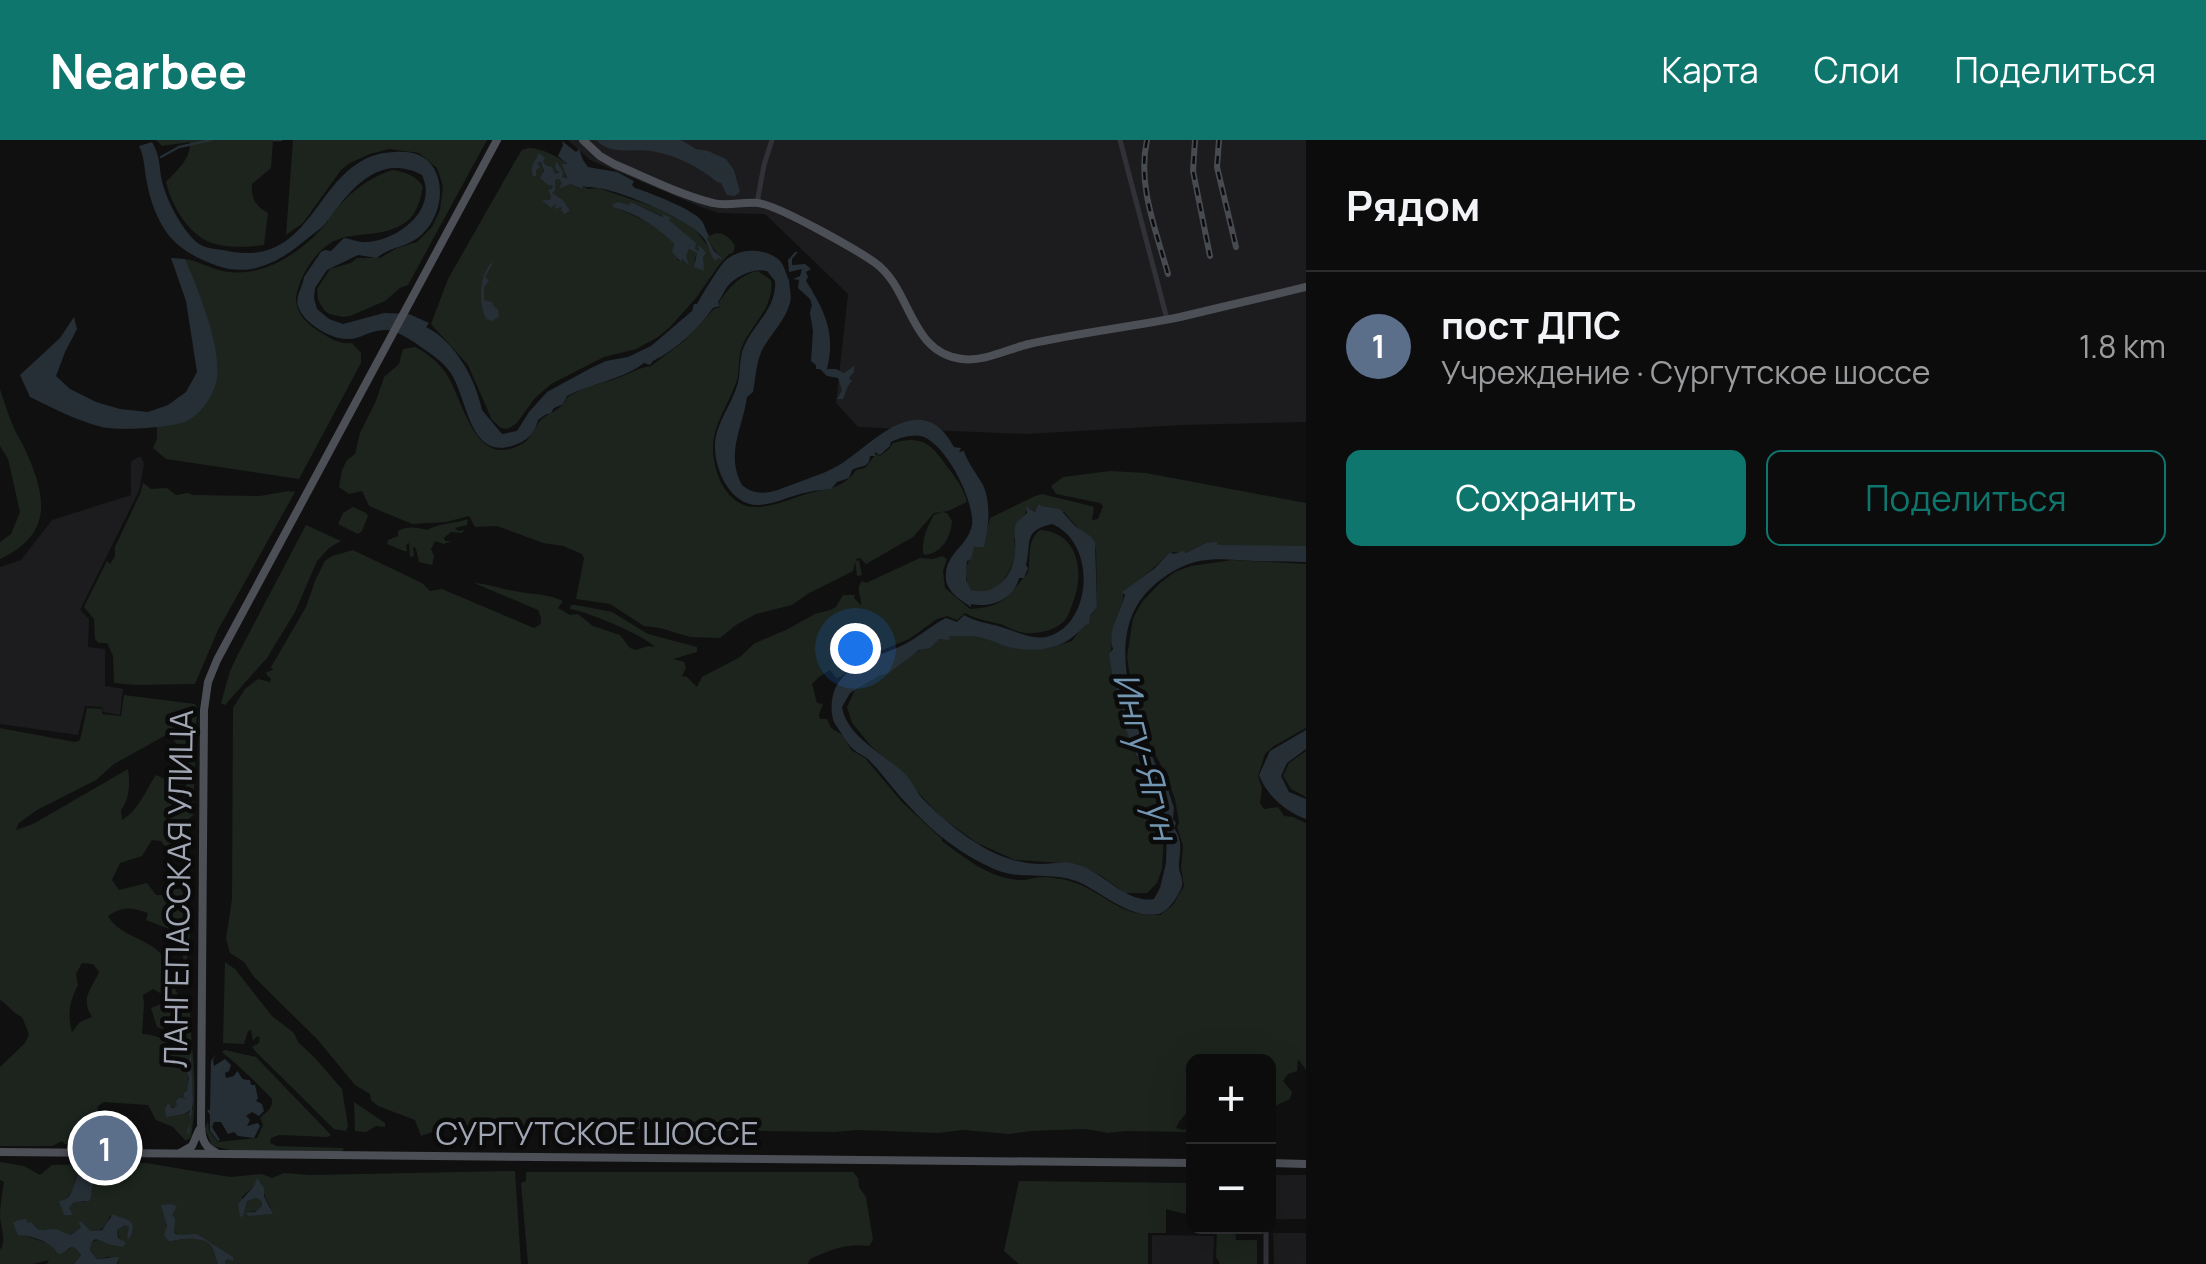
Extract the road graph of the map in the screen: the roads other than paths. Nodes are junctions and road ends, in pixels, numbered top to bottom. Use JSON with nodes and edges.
{"nodes":[{"id":1,"x":497,"y":140,"type":"edge"},
{"id":2,"x":582,"y":140,"type":"edge"},
{"id":3,"x":772,"y":140,"type":"edge"},
{"id":4,"x":1120,"y":140,"type":"edge"},
{"id":5,"x":758,"y":203,"type":"junction"},
{"id":6,"x":1306,"y":287,"type":"edge"},
{"id":7,"x":1167,"y":319,"type":"junction"},
{"id":8,"x":199,"y":1135,"type":"junction"},
{"id":9,"x":0,"y":1152,"type":"edge"},
{"id":10,"x":172,"y":1154,"type":"junction"},
{"id":11,"x":199,"y":1155,"type":"junction"},
{"id":12,"x":238,"y":1155,"type":"junction"},
{"id":13,"x":1186,"y":1163,"type":"edge"},
{"id":14,"x":1276,"y":1163,"type":"edge"},
{"id":15,"x":1306,"y":1164,"type":"edge"},
{"id":16,"x":1266,"y":1234,"type":"edge"},
{"id":17,"x":1266,"y":1264,"type":"edge"}],
"edges":[{"from":1,"to":8,"type":"main road","name":"ЛАНГЕПАССКАЯ УЛИЦА"},
{"from":2,"to":5,"type":"main road"},
{"from":3,"to":5,"type":"street"},
{"from":4,"to":7,"type":"street"},
{"from":5,"to":7,"type":"main road"},
{"from":6,"to":7,"type":"main road"},
{"from":8,"to":10,"type":"main road"},
{"from":8,"to":11,"type":"main road","name":"ЛАНГЕПАССКАЯ УЛИЦА"},
{"from":8,"to":12,"type":"main road"},
{"from":9,"to":10,"type":"main road","name":"СУРГУТСКОЕ ШОССЕ"},
{"from":10,"to":11,"type":"main road","name":"СУРГУТСКОЕ ШОССЕ"},
{"from":11,"to":12,"type":"main road","name":"СУРГУТСКОЕ ШОССЕ"},
{"from":12,"to":13,"type":"main road","name":"СУРГУТСКОЕ ШОССЕ"},
{"from":14,"to":15,"type":"main road"},
{"from":16,"to":17,"type":"street"}]}
